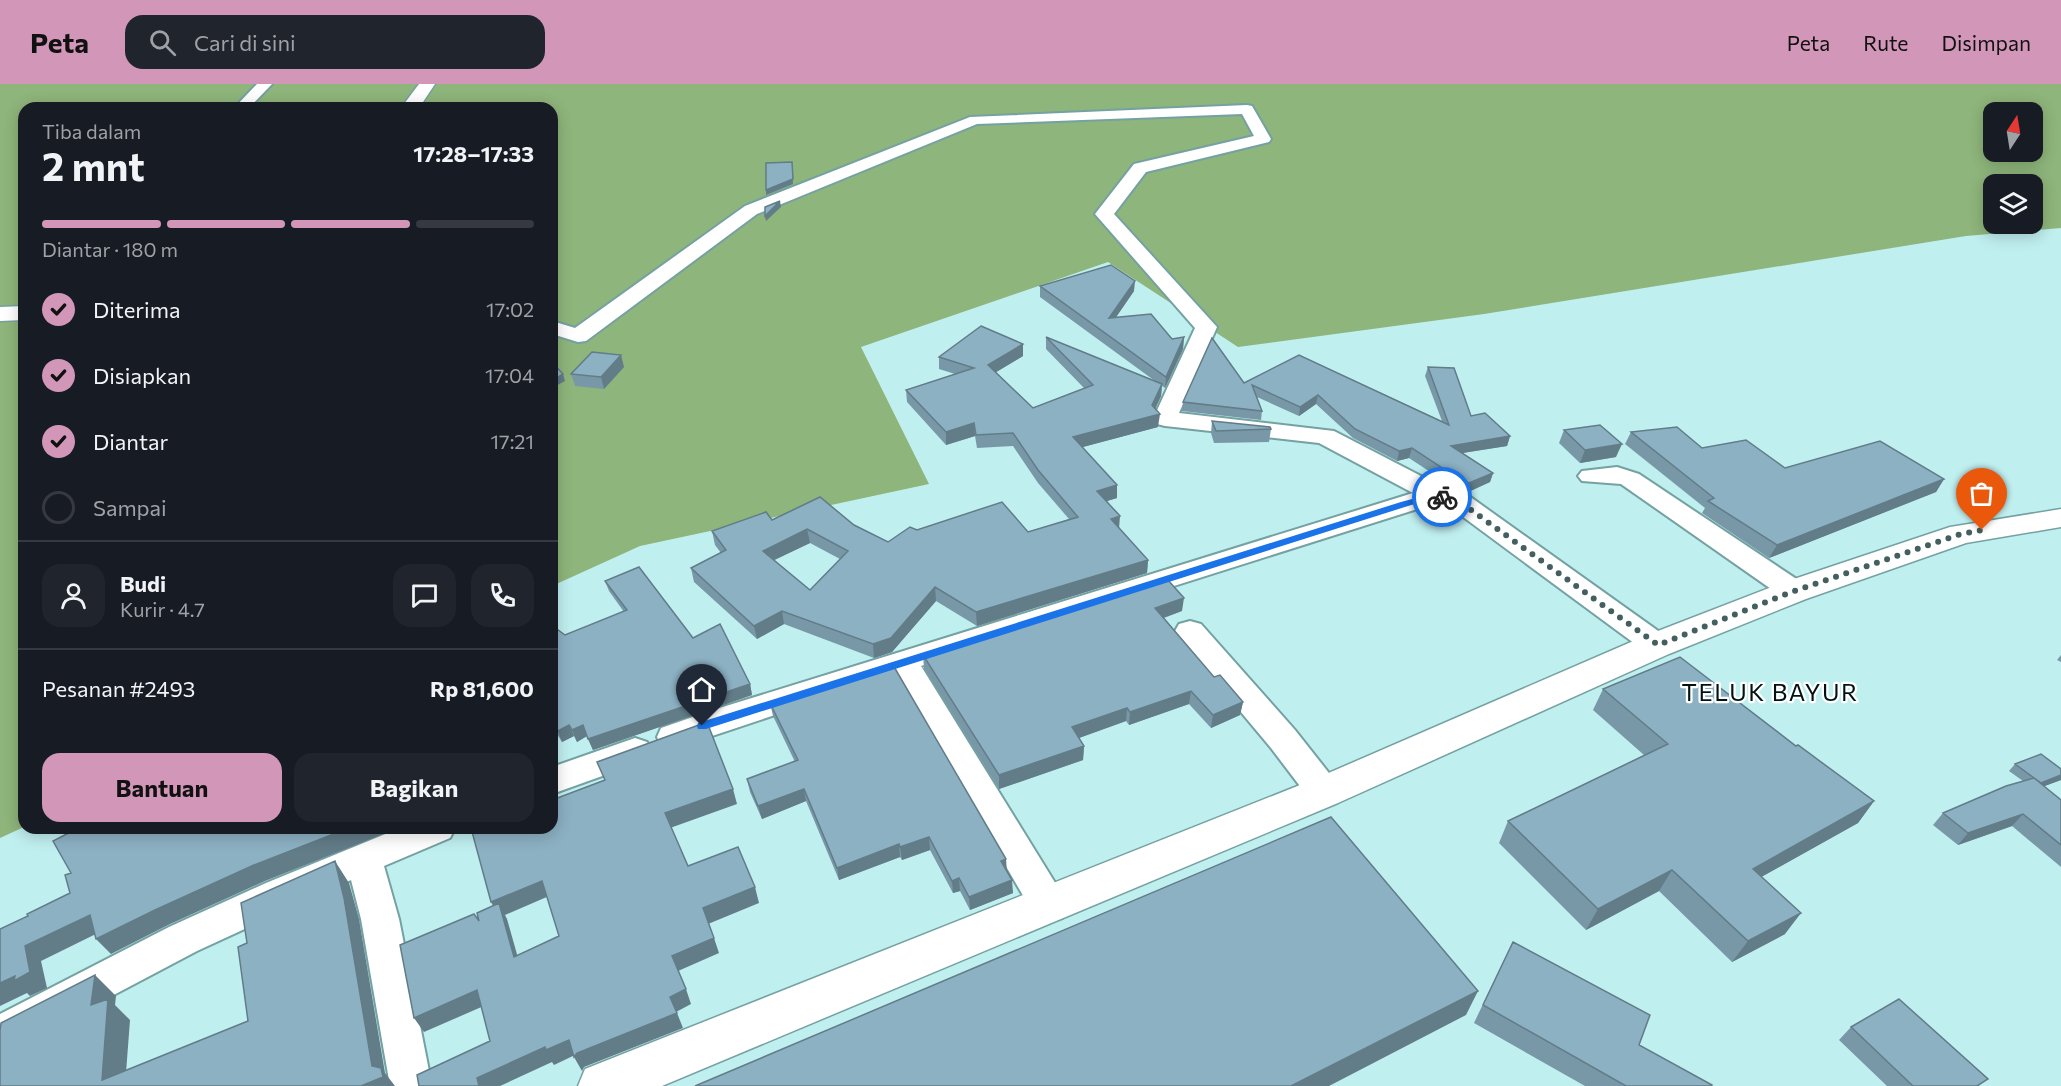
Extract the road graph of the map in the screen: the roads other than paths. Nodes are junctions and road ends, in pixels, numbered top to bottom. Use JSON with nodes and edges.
{"nodes":[{"id":1,"x":265,"y":84,"type":"edge"},
{"id":2,"x":427,"y":84,"type":"edge"},
{"id":3,"x":247,"y":102,"type":"edge"},
{"id":4,"x":414,"y":102,"type":"edge"},
{"id":5,"x":18,"y":312,"type":"edge"},
{"id":6,"x":0,"y":314,"type":"edge"},
{"id":7,"x":558,"y":329,"type":"edge"},
{"id":8,"x":1591,"y":476,"type":"dead end"},
{"id":9,"x":1439,"y":496,"type":"junction"},
{"id":10,"x":2061,"y":518,"type":"edge"},
{"id":11,"x":1794,"y":591,"type":"junction"},
{"id":12,"x":1190,"y":631,"type":"dead end"},
{"id":13,"x":1658,"y":645,"type":"junction"},
{"id":14,"x":902,"y":661,"type":"junction"},
{"id":15,"x":558,"y":779,"type":"edge"},
{"id":16,"x":1324,"y":792,"type":"junction"},
{"id":17,"x":422,"y":834,"type":"edge"},
{"id":18,"x":363,"y":858,"type":"junction"},
{"id":19,"x":1049,"y":906,"type":"junction"},
{"id":20,"x":0,"y":1035,"type":"edge"},
{"id":21,"x":411,"y":1086,"type":"edge"},
{"id":22,"x":603,"y":1086,"type":"edge"}],
"edges":[{"from":1,"to":3,"type":"street"},
{"from":2,"to":4,"type":"street"},
{"from":5,"to":6,"type":"street"},
{"from":7,"to":9,"type":"street"},
{"from":8,"to":11,"type":"street"},
{"from":9,"to":13,"type":"street"},
{"from":9,"to":14,"type":"street"},
{"from":10,"to":11,"type":"street"},
{"from":11,"to":13,"type":"street"},
{"from":12,"to":16,"type":"street"},
{"from":13,"to":16,"type":"street"},
{"from":14,"to":15,"type":"street"},
{"from":14,"to":19,"type":"street"},
{"from":16,"to":19,"type":"street"},
{"from":17,"to":18,"type":"street"},
{"from":18,"to":20,"type":"street"},
{"from":18,"to":21,"type":"street"},
{"from":19,"to":22,"type":"street"}]}
